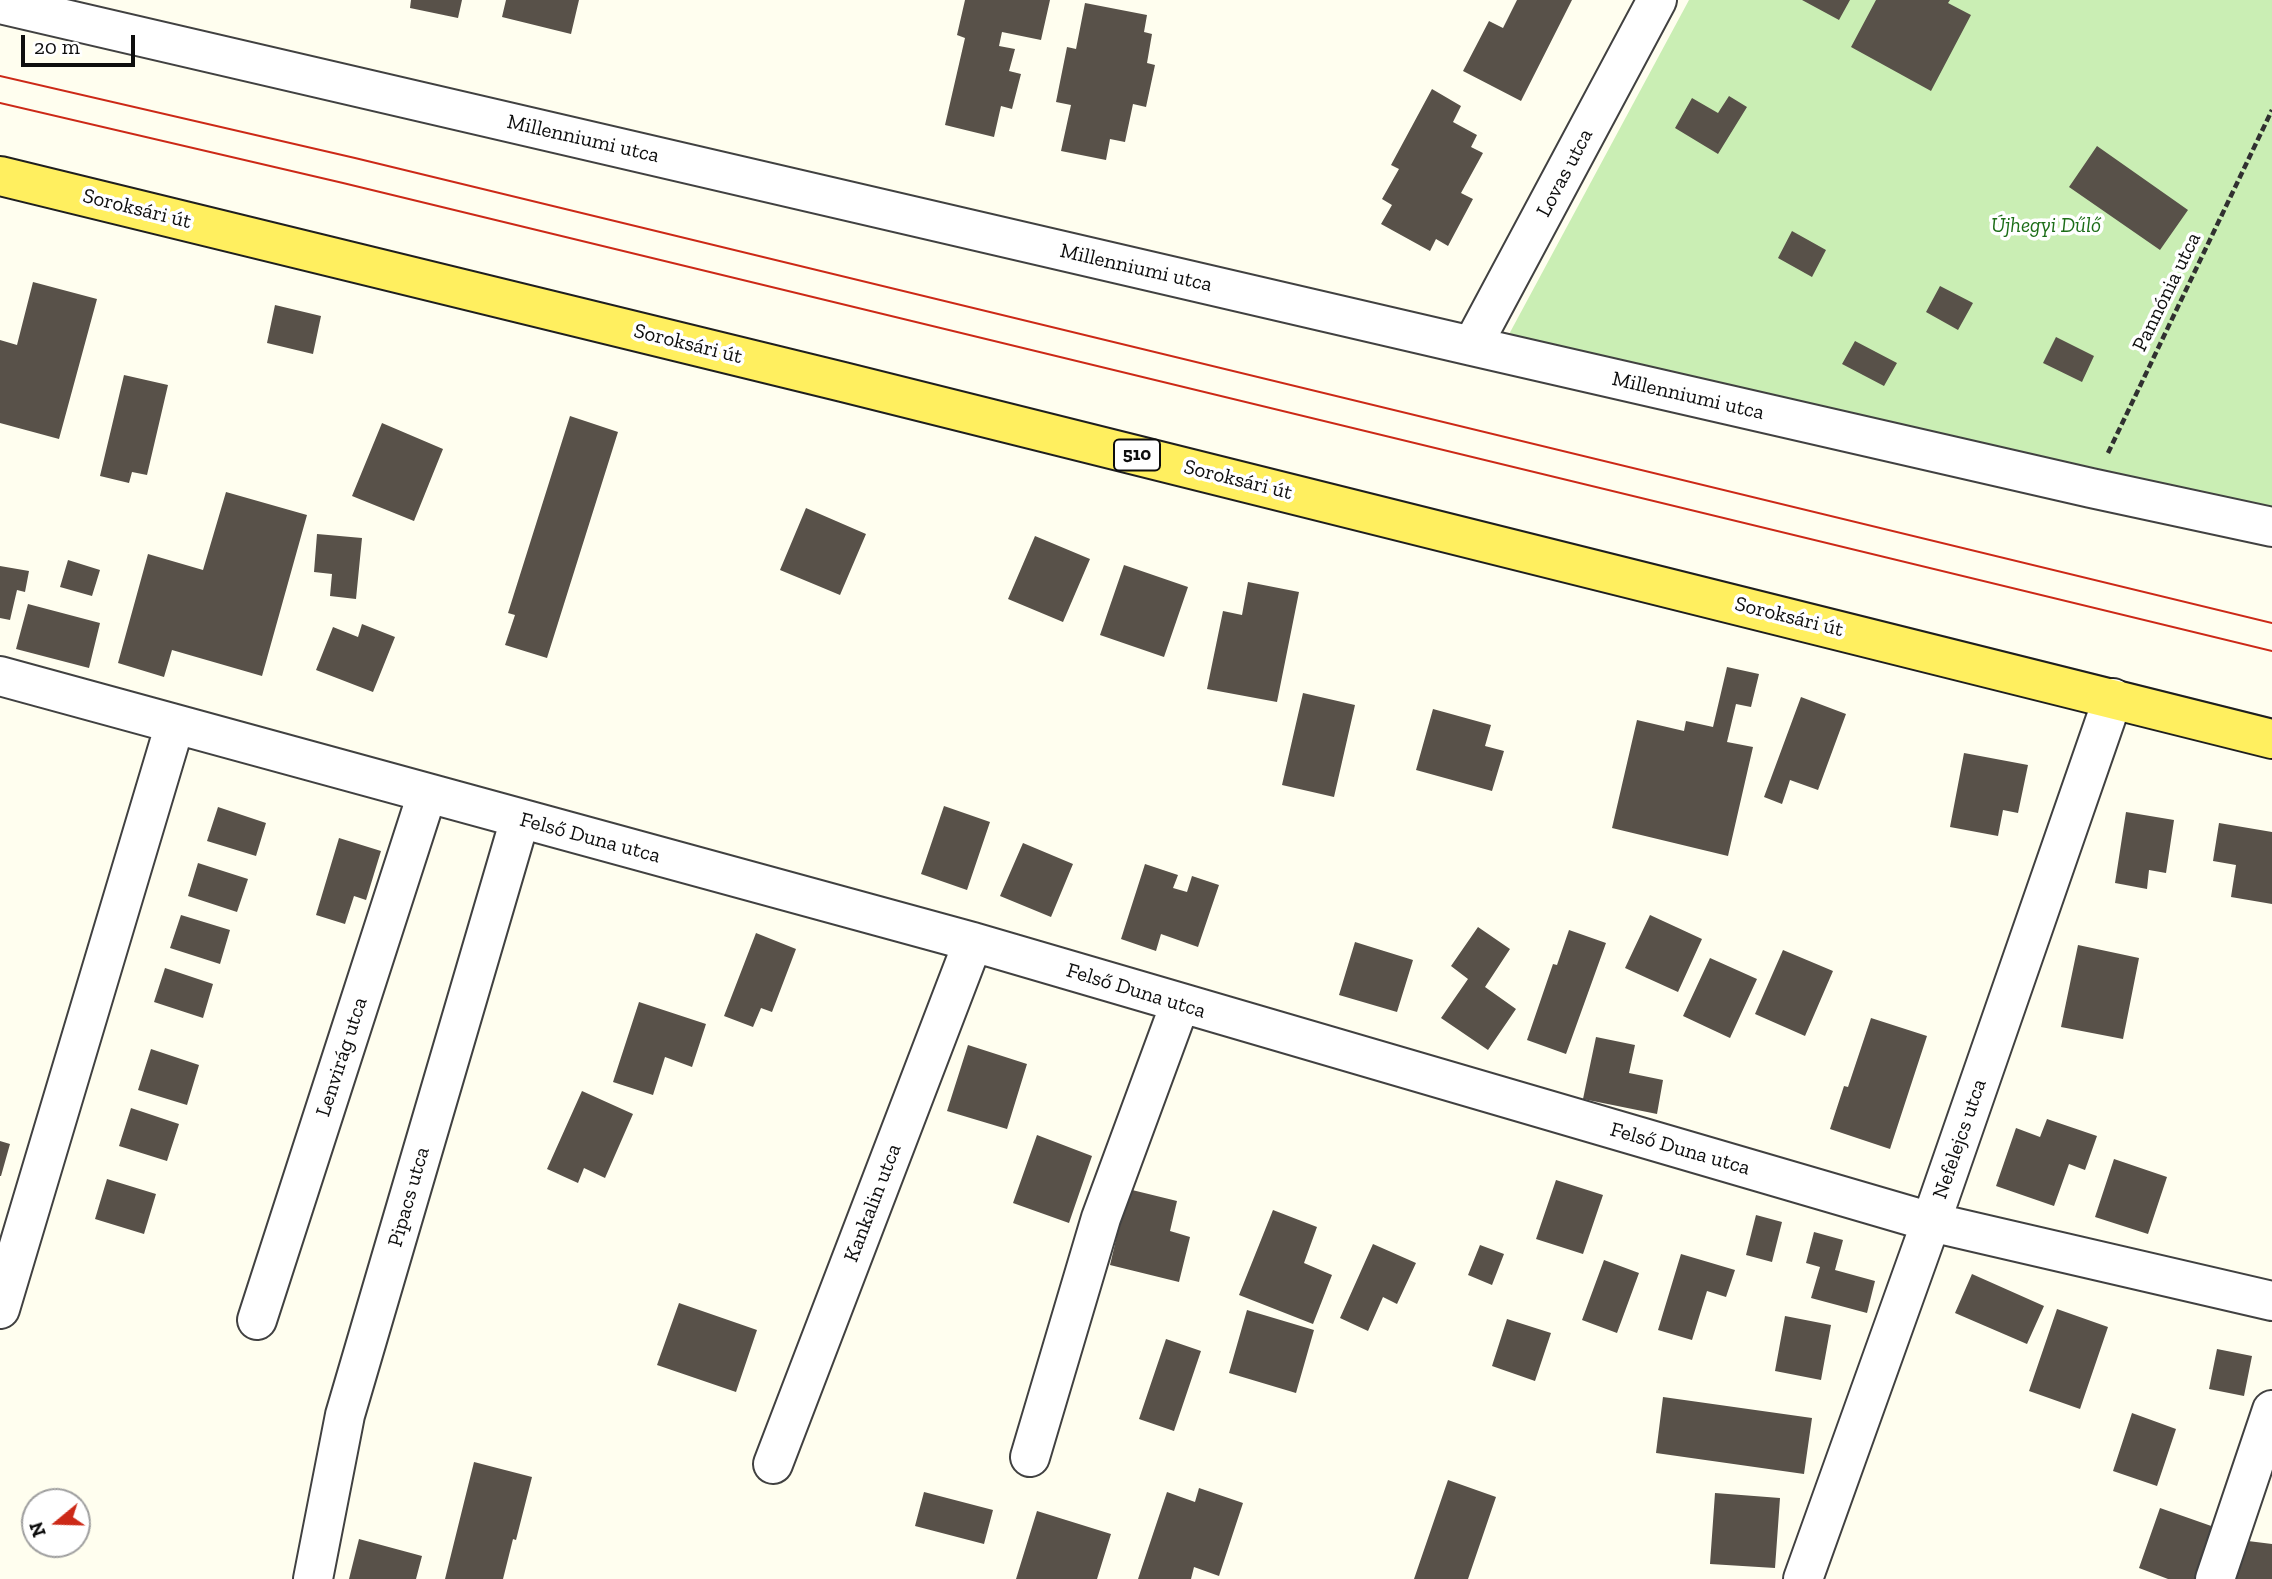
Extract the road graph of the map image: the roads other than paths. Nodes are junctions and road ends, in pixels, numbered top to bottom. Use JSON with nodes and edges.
{"nodes":[{"id":1,"x":1657,"y":0,"type":"edge"},
{"id":2,"x":0,"y":4,"type":"edge"},
{"id":3,"x":0,"y":176,"type":"edge"},
{"id":4,"x":1472,"y":346,"type":"junction"},
{"id":5,"x":2272,"y":527,"type":"edge"},
{"id":6,"x":0,"y":676,"type":"edge"},
{"id":7,"x":2113,"y":698,"type":"junction"},
{"id":8,"x":175,"y":724,"type":"junction"},
{"id":9,"x":2272,"y":739,"type":"edge"},
{"id":10,"x":427,"y":793,"type":"junction"},
{"id":11,"x":520,"y":819,"type":"junction"},
{"id":12,"x":973,"y":942,"type":"junction"},
{"id":13,"x":1180,"y":1004,"type":"junction"},
{"id":14,"x":1931,"y":1222,"type":"junction"},
{"id":15,"x":2272,"y":1301,"type":"edge"},
{"id":16,"x":0,"y":1309,"type":"edge"},
{"id":17,"x":257,"y":1320,"type":"dead end"},
{"id":18,"x":2272,"y":1410,"type":"edge"},
{"id":19,"x":1030,"y":1457,"type":"dead end"},
{"id":20,"x":773,"y":1464,"type":"dead end"},
{"id":21,"x":313,"y":1579,"type":"edge"},
{"id":22,"x":1803,"y":1579,"type":"edge"},
{"id":23,"x":2216,"y":1579,"type":"edge"}],
"edges":[{"from":1,"to":4,"type":"street","name":"Lovas utca"},
{"from":2,"to":4,"type":"street","name":"Millenniumi utca"},
{"from":3,"to":7,"type":"main road","name":"Soroksári út","number":"510"},
{"from":4,"to":5,"type":"street","name":"Millenniumi utca"},
{"from":6,"to":8,"type":"street","name":"Felső Duna utca"},
{"from":7,"to":9,"type":"main road","name":"Soroksári út","number":"510"},
{"from":7,"to":14,"type":"street","name":"Nefelejcs utca"},
{"from":8,"to":10,"type":"street","name":"Felső Duna utca"},
{"from":8,"to":16,"type":"street"},
{"from":10,"to":11,"type":"street","name":"Felső Duna utca"},
{"from":10,"to":17,"type":"street","name":"Lenvirág utca"},
{"from":11,"to":12,"type":"street","name":"Felső Duna utca"},
{"from":11,"to":21,"type":"street","name":"Pipacs utca"},
{"from":12,"to":13,"type":"street","name":"Felső Duna utca"},
{"from":12,"to":20,"type":"street","name":"Kankalin utca"},
{"from":13,"to":14,"type":"street","name":"Felső Duna utca"},
{"from":13,"to":19,"type":"street"},
{"from":14,"to":15,"type":"street","name":"Felső Duna utca"},
{"from":14,"to":22,"type":"street","name":"Nefelejcs utca"},
{"from":18,"to":23,"type":"street"}]}
